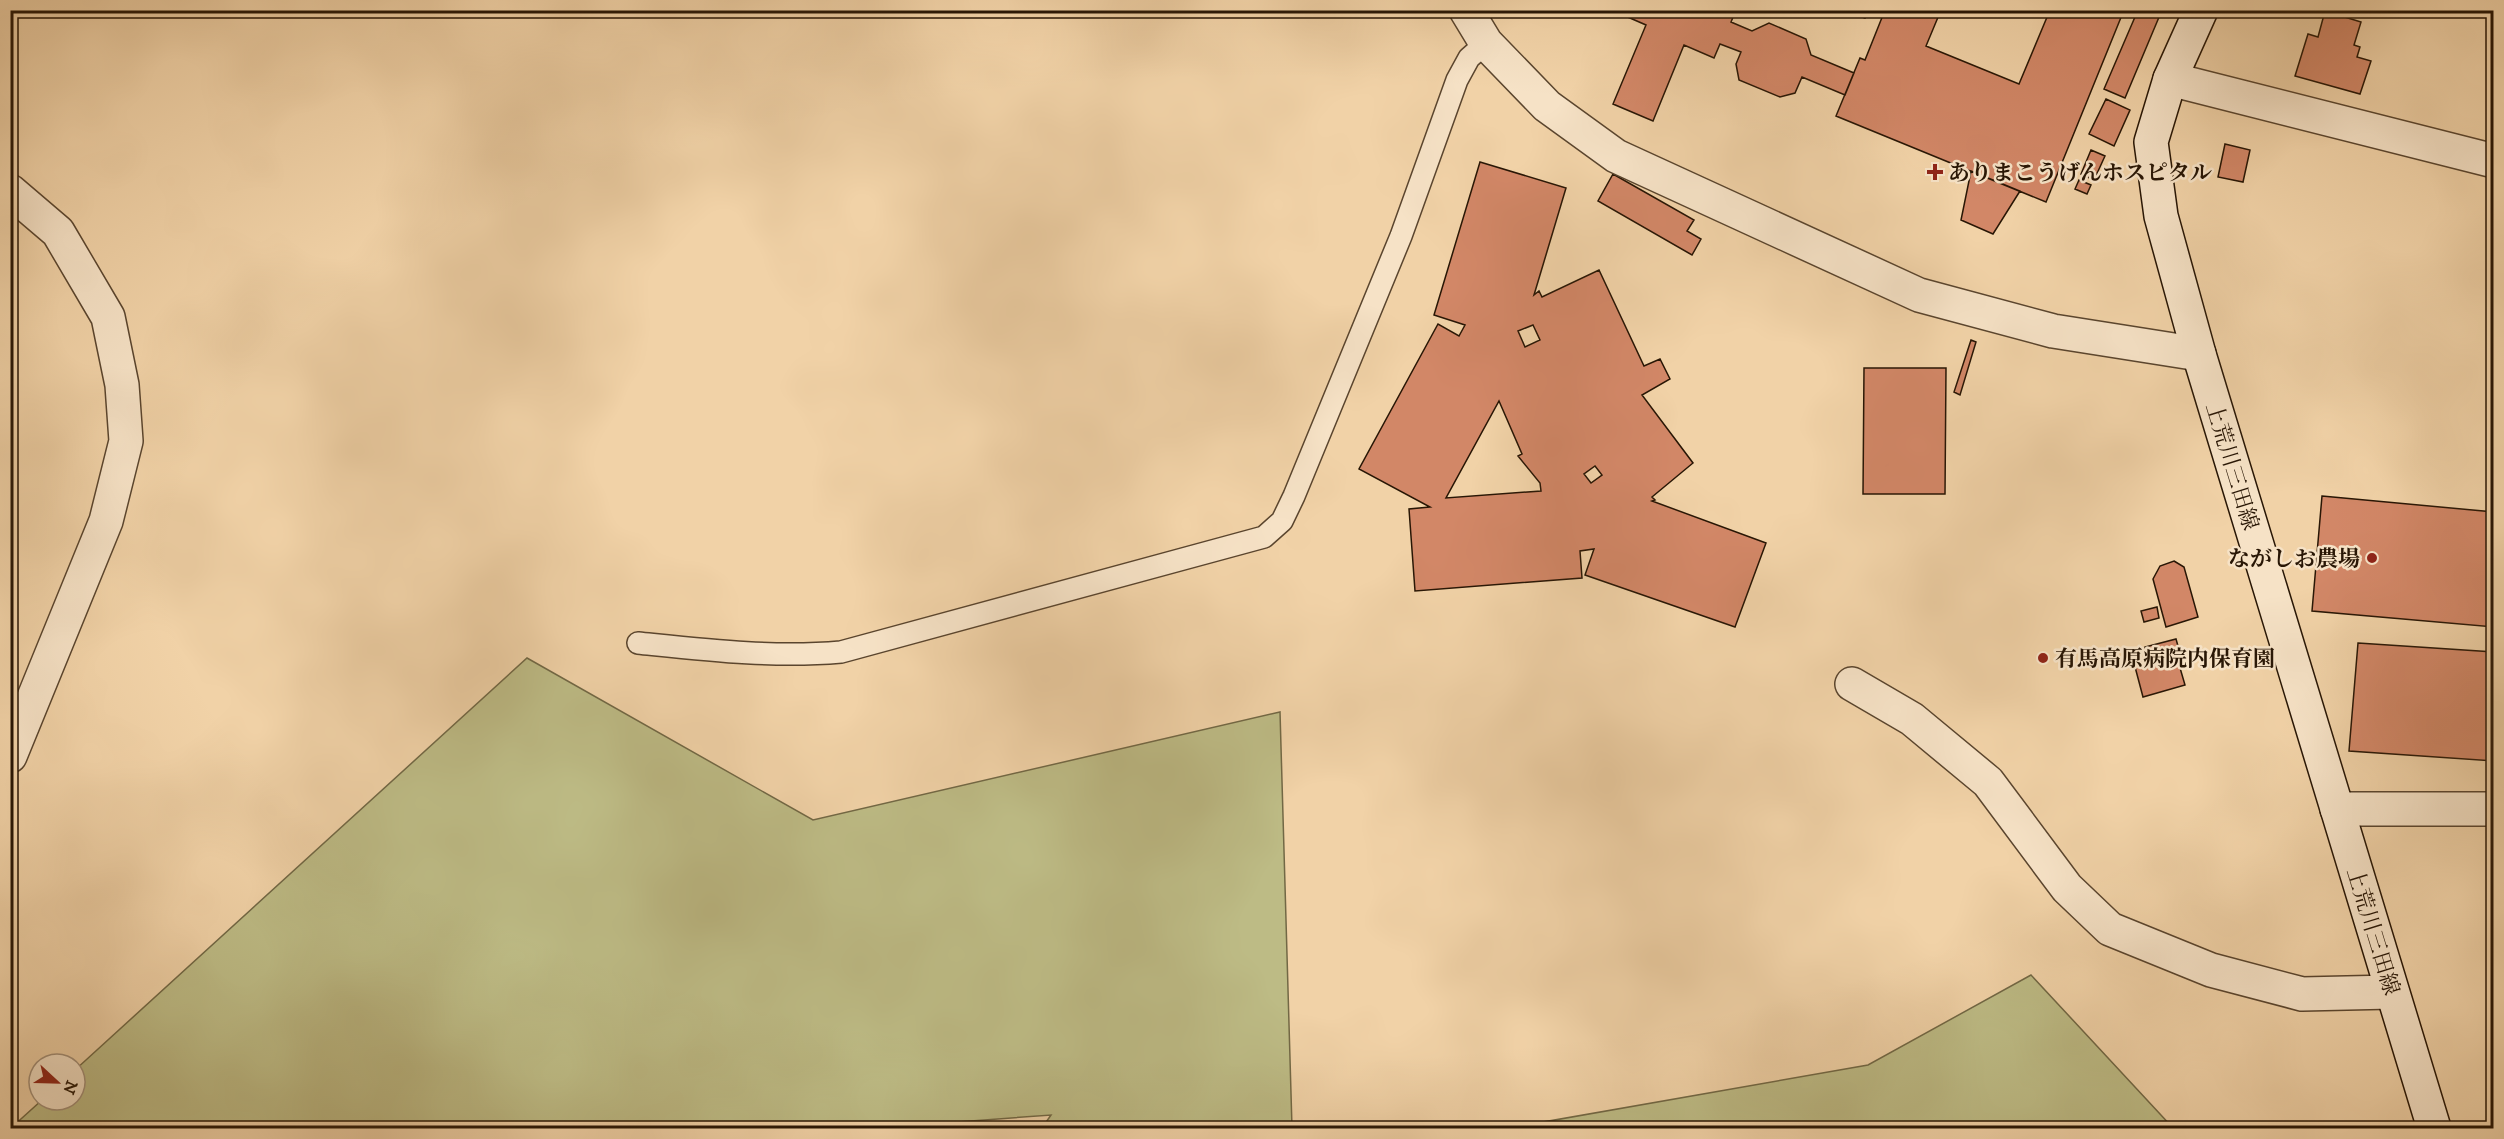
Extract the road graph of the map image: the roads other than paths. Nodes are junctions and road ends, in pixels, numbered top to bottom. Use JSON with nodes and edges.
{"nodes":[{"id":1,"x":1466,"y":10,"type":"edge"},
{"id":2,"x":2201,"y":10,"type":"edge"},
{"id":3,"x":1486,"y":44,"type":"junction"},
{"id":4,"x":2170,"y":79,"type":"junction"},
{"id":5,"x":2493,"y":161,"type":"edge"},
{"id":6,"x":10,"y":191,"type":"edge"},
{"id":7,"x":2199,"y":354,"type":"junction"},
{"id":8,"x":638,"y":643,"type":"dead end"},
{"id":9,"x":1852,"y":684,"type":"dead end"},
{"id":10,"x":10,"y":756,"type":"edge"},
{"id":11,"x":2337,"y":809,"type":"junction"},
{"id":12,"x":2493,"y":809,"type":"edge"},
{"id":13,"x":2392,"y":992,"type":"junction"},
{"id":14,"x":2434,"y":1128,"type":"edge"}],
"edges":[{"from":1,"to":3,"type":"street"},
{"from":2,"to":4,"type":"street","name":"上荒川三田線"},
{"from":3,"to":7,"type":"street"},
{"from":3,"to":8,"type":"lane"},
{"from":4,"to":5,"type":"street"},
{"from":4,"to":7,"type":"street","name":"上荒川三田線"},
{"from":6,"to":10,"type":"street"},
{"from":7,"to":11,"type":"street","name":"上荒川三田線"},
{"from":9,"to":13,"type":"street"},
{"from":11,"to":12,"type":"street"},
{"from":11,"to":13,"type":"street","name":"上荒川三田線"},
{"from":13,"to":14,"type":"street","name":"上荒川三田線"}]}
